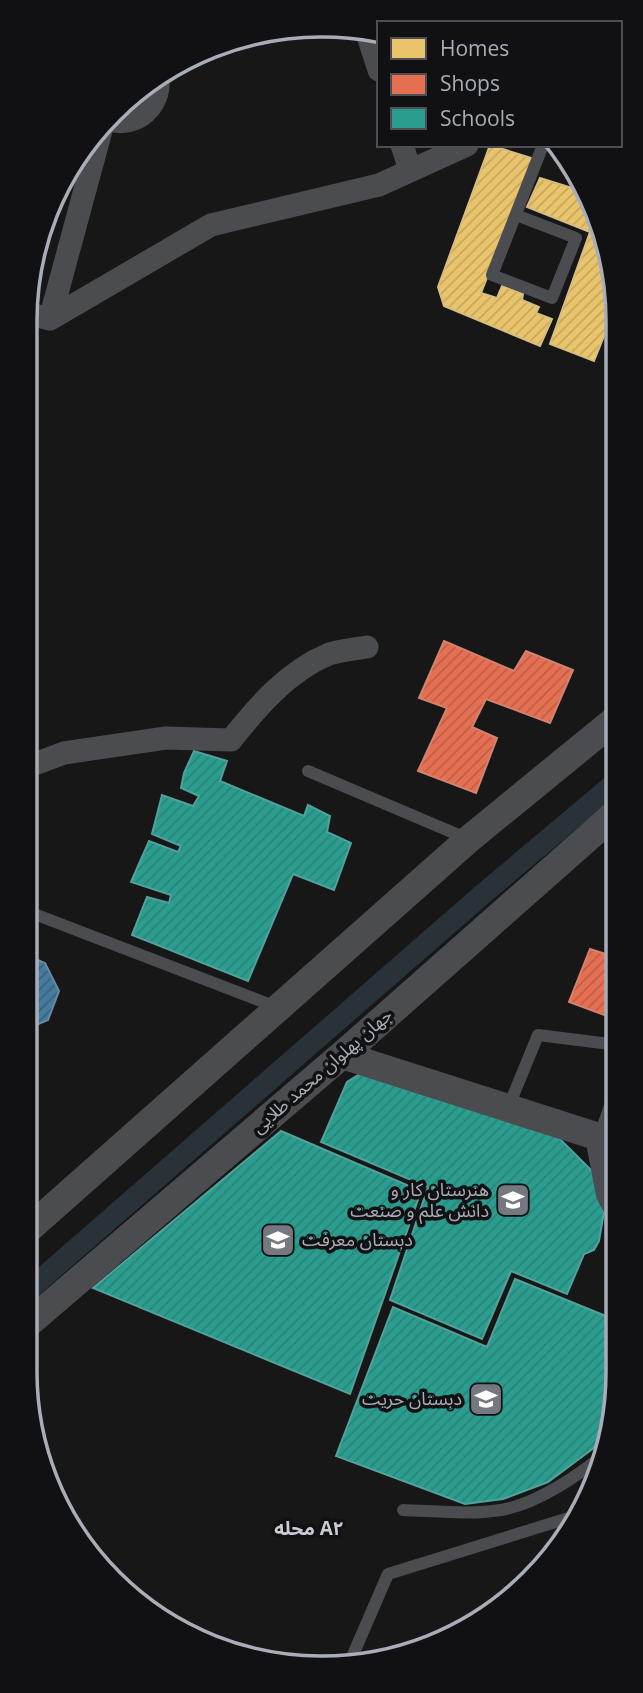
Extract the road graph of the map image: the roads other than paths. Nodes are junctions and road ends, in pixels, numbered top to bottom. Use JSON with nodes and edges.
{"nodes":[{"id":1,"x":370,"y":41,"type":"edge"},
{"id":2,"x":377,"y":64,"type":"edge"},
{"id":3,"x":157,"y":90,"type":"edge"},
{"id":4,"x":119,"y":121,"type":"edge"},
{"id":5,"x":96,"y":147,"type":"edge"},
{"id":6,"x":403,"y":147,"type":"edge"},
{"id":7,"x":462,"y":147,"type":"edge"},
{"id":8,"x":542,"y":147,"type":"edge"},
{"id":9,"x":410,"y":170,"type":"junction"},
{"id":10,"x":516,"y":215,"type":"junction"},
{"id":11,"x":37,"y":316,"type":"edge"},
{"id":12,"x":50,"y":319,"type":"junction"},
{"id":13,"x":367,"y":647,"type":"dead end"},
{"id":14,"x":606,"y":727,"type":"edge"},
{"id":15,"x":37,"y":763,"type":"edge"},
{"id":16,"x":308,"y":771,"type":"dead end"},
{"id":17,"x":606,"y":822,"type":"edge"},
{"id":18,"x":469,"y":839,"type":"junction"},
{"id":19,"x":37,"y":916,"type":"edge"},
{"id":20,"x":281,"y":1008,"type":"junction"},
{"id":21,"x":606,"y":1044,"type":"edge"},
{"id":22,"x":342,"y":1055,"type":"junction"},
{"id":23,"x":508,"y":1108,"type":"junction"},
{"id":24,"x":606,"y":1117,"type":"edge"},
{"id":25,"x":599,"y":1137,"type":"junction"},
{"id":26,"x":606,"y":1173,"type":"edge"},
{"id":27,"x":37,"y":1222,"type":"edge"},
{"id":28,"x":37,"y":1316,"type":"edge"},
{"id":29,"x":590,"y":1465,"type":"edge"},
{"id":30,"x":403,"y":1510,"type":"dead end"},
{"id":31,"x":565,"y":1519,"type":"edge"},
{"id":32,"x":353,"y":1655,"type":"edge"}],
"edges":[{"from":1,"to":2,"type":"street"},
{"from":3,"to":4,"type":"street"},
{"from":5,"to":12,"type":"street"},
{"from":6,"to":9,"type":"street"},
{"from":7,"to":9,"type":"street"},
{"from":8,"to":10,"type":"lane"},
{"from":9,"to":12,"type":"street"},
{"from":10,"to":10,"type":"lane"},
{"from":11,"to":12,"type":"street"},
{"from":13,"to":15,"type":"street"},
{"from":14,"to":18,"type":"street"},
{"from":16,"to":18,"type":"lane"},
{"from":17,"to":22,"type":"street","name":"جهان پهلوان محمد طلایی"},
{"from":18,"to":20,"type":"street"},
{"from":19,"to":20,"type":"lane"},
{"from":20,"to":27,"type":"street"},
{"from":21,"to":23,"type":"lane"},
{"from":22,"to":23,"type":"street"},
{"from":22,"to":28,"type":"street","name":"جهان پهلوان محمد طلایی"},
{"from":23,"to":25,"type":"street"},
{"from":24,"to":25,"type":"lane"},
{"from":25,"to":26,"type":"street"},
{"from":29,"to":30,"type":"lane"},
{"from":31,"to":32,"type":"lane"}]}
